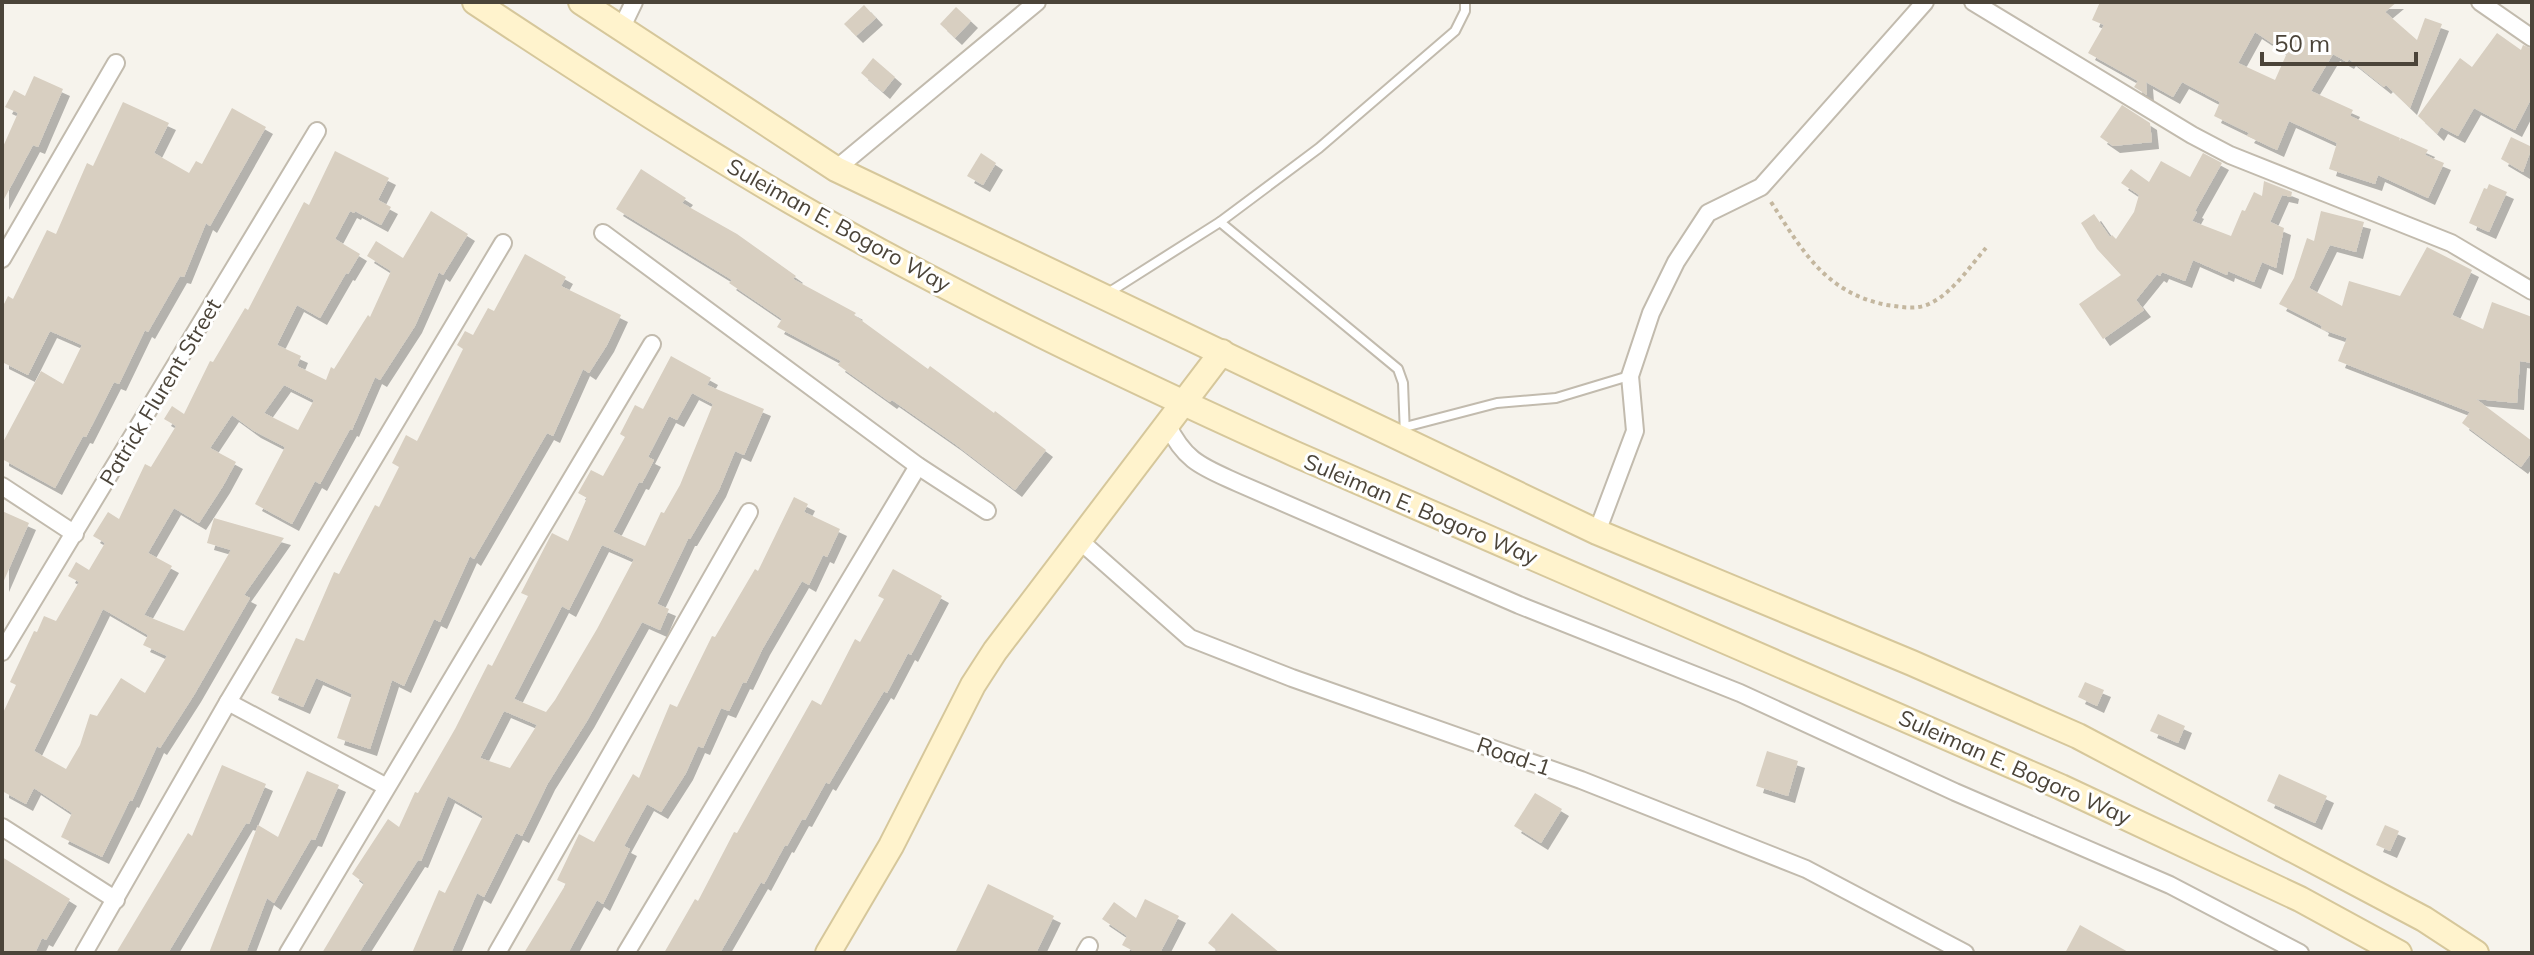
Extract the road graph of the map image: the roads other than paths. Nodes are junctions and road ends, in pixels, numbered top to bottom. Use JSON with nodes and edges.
{"nodes":[{"id":1,"x":475,"y":2,"type":"edge"},
{"id":2,"x":634,"y":2,"type":"edge"},
{"id":3,"x":1037,"y":2,"type":"edge"},
{"id":4,"x":1465,"y":2,"type":"edge"},
{"id":5,"x":1925,"y":2,"type":"edge"},
{"id":6,"x":1973,"y":2,"type":"edge"},
{"id":7,"x":2481,"y":2,"type":"edge"},
{"id":8,"x":589,"y":4,"type":"edge"},
{"id":9,"x":621,"y":29,"type":"junction"},
{"id":10,"x":2532,"y":38,"type":"edge"},
{"id":11,"x":116,"y":63,"type":"dead end"},
{"id":12,"x":317,"y":131,"type":"dead end"},
{"id":13,"x":836,"y":169,"type":"junction"},
{"id":14,"x":1220,"y":222,"type":"junction"},
{"id":15,"x":603,"y":233,"type":"dead end"},
{"id":16,"x":503,"y":243,"type":"dead end"},
{"id":17,"x":2,"y":259,"type":"edge"},
{"id":18,"x":2532,"y":291,"type":"edge"},
{"id":19,"x":1101,"y":297,"type":"junction"},
{"id":20,"x":652,"y":344,"type":"dead end"},
{"id":21,"x":1222,"y":352,"type":"junction"},
{"id":22,"x":1630,"y":376,"type":"junction"},
{"id":23,"x":1183,"y":403,"type":"junction"},
{"id":24,"x":1167,"y":424,"type":"junction"},
{"id":25,"x":1405,"y":434,"type":"junction"},
{"id":26,"x":918,"y":466,"type":"junction"},
{"id":27,"x":2,"y":486,"type":"edge"},
{"id":28,"x":987,"y":511,"type":"dead end"},
{"id":29,"x":749,"y":512,"type":"dead end"},
{"id":30,"x":1597,"y":532,"type":"junction"},
{"id":31,"x":75,"y":534,"type":"junction"},
{"id":32,"x":1079,"y":540,"type":"junction"},
{"id":33,"x":2,"y":652,"type":"edge"},
{"id":34,"x":228,"y":702,"type":"junction"},
{"id":35,"x":385,"y":786,"type":"junction"},
{"id":36,"x":2,"y":827,"type":"edge"},
{"id":37,"x":116,"y":900,"type":"junction"},
{"id":38,"x":84,"y":953,"type":"edge"},
{"id":39,"x":288,"y":953,"type":"edge"},
{"id":40,"x":497,"y":953,"type":"edge"},
{"id":41,"x":626,"y":953,"type":"edge"},
{"id":42,"x":828,"y":953,"type":"edge"},
{"id":43,"x":1965,"y":953,"type":"edge"},
{"id":44,"x":2300,"y":953,"type":"edge"},
{"id":45,"x":2399,"y":953,"type":"edge"},
{"id":46,"x":2476,"y":953,"type":"edge"}],
"edges":[{"from":1,"to":23,"type":"street","name":"Suleiman E. Bogoro Way"},
{"from":2,"to":9,"type":"street"},
{"from":3,"to":13,"type":"street"},
{"from":4,"to":14,"type":"lane"},
{"from":5,"to":22,"type":"street"},
{"from":6,"to":18,"type":"street"},
{"from":7,"to":10,"type":"street"},
{"from":8,"to":9,"type":"street"},
{"from":9,"to":13,"type":"street"},
{"from":11,"to":17,"type":"street"},
{"from":12,"to":31,"type":"street","name":"Patrick Flurent Street"},
{"from":13,"to":19,"type":"street"},
{"from":14,"to":19,"type":"lane"},
{"from":14,"to":25,"type":"lane"},
{"from":15,"to":26,"type":"street"},
{"from":16,"to":34,"type":"street"},
{"from":19,"to":21,"type":"street"},
{"from":20,"to":35,"type":"street"},
{"from":21,"to":23,"type":"street"},
{"from":21,"to":25,"type":"street"},
{"from":22,"to":25,"type":"lane"},
{"from":22,"to":30,"type":"street"},
{"from":23,"to":24,"type":"street"},
{"from":23,"to":45,"type":"street","name":"Suleiman E. Bogoro Way"},
{"from":24,"to":32,"type":"street"},
{"from":24,"to":44,"type":"street"},
{"from":25,"to":30,"type":"street"},
{"from":26,"to":28,"type":"street"},
{"from":26,"to":41,"type":"street"},
{"from":27,"to":31,"type":"street"},
{"from":29,"to":40,"type":"street"},
{"from":30,"to":46,"type":"street"},
{"from":31,"to":33,"type":"street","name":"Patrick Flurent Street"},
{"from":32,"to":42,"type":"street"},
{"from":32,"to":43,"type":"street","name":"Road-1"},
{"from":34,"to":35,"type":"street"},
{"from":34,"to":37,"type":"street"},
{"from":35,"to":39,"type":"street"},
{"from":36,"to":37,"type":"street"},
{"from":37,"to":38,"type":"street"}]}
